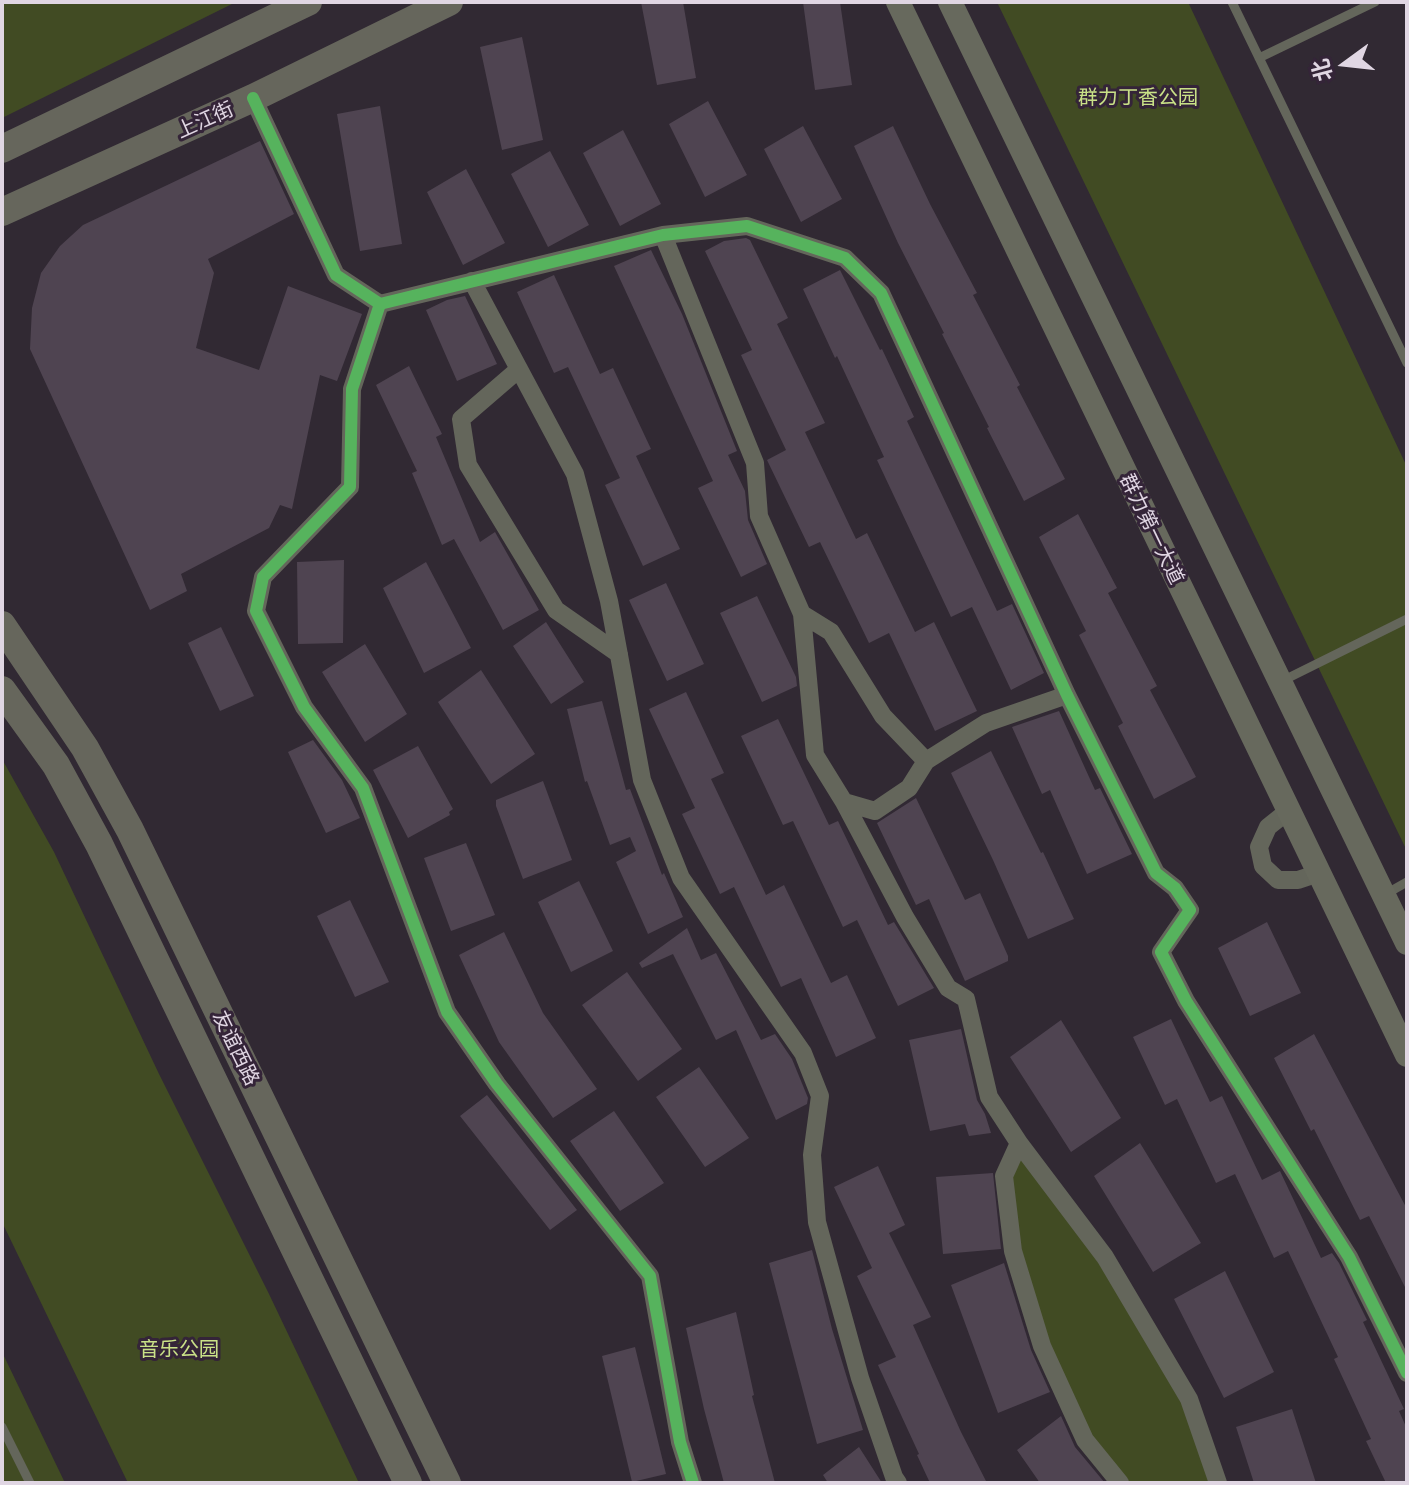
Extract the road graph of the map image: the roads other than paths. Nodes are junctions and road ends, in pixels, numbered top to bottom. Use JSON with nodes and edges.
{"nodes":[{"id":1,"x":308,"y":2,"type":"edge"},
{"id":2,"x":449,"y":2,"type":"edge"},
{"id":3,"x":898,"y":2,"type":"edge"},
{"id":4,"x":950,"y":2,"type":"edge"},
{"id":5,"x":1232,"y":2,"type":"edge"},
{"id":6,"x":1375,"y":2,"type":"edge"},
{"id":7,"x":1259,"y":58,"type":"junction"},
{"id":8,"x":253,"y":98,"type":"junction"},
{"id":9,"x":2,"y":149,"type":"edge"},
{"id":10,"x":2,"y":212,"type":"edge"},
{"id":11,"x":663,"y":235,"type":"junction"},
{"id":12,"x":472,"y":281,"type":"junction"},
{"id":13,"x":380,"y":304,"type":"junction"},
{"id":14,"x":1407,"y":363,"type":"edge"},
{"id":15,"x":519,"y":369,"type":"junction"},
{"id":16,"x":802,"y":614,"type":"junction"},
{"id":17,"x":1407,"y":619,"type":"edge"},
{"id":18,"x":2,"y":625,"type":"edge"},
{"id":19,"x":619,"y":654,"type":"junction"},
{"id":20,"x":1280,"y":682,"type":"junction"},
{"id":21,"x":2,"y":690,"type":"edge"},
{"id":22,"x":1067,"y":695,"type":"junction"},
{"id":23,"x":926,"y":761,"type":"junction"},
{"id":24,"x":844,"y":802,"type":"junction"},
{"id":25,"x":1288,"y":811,"type":"junction"},
{"id":26,"x":1319,"y":873,"type":"junction"},
{"id":27,"x":1407,"y":882,"type":"edge"},
{"id":28,"x":1384,"y":895,"type":"junction"},
{"id":29,"x":1407,"y":943,"type":"edge"},
{"id":30,"x":1407,"y":1055,"type":"edge"},
{"id":31,"x":1019,"y":1143,"type":"junction"},
{"id":32,"x":1407,"y":1373,"type":"edge"},
{"id":33,"x":2,"y":1427,"type":"edge"},
{"id":34,"x":30,"y":1483,"type":"edge"},
{"id":35,"x":408,"y":1483,"type":"edge"},
{"id":36,"x":447,"y":1483,"type":"edge"},
{"id":37,"x":693,"y":1483,"type":"edge"},
{"id":38,"x":898,"y":1483,"type":"edge"},
{"id":39,"x":1120,"y":1483,"type":"edge"},
{"id":40,"x":1218,"y":1483,"type":"edge"}],
"edges":[{"from":1,"to":9,"type":"main road"},
{"from":2,"to":8,"type":"main road","name":"上江街"},
{"from":3,"to":25,"type":"main road","name":"群力第一大道"},
{"from":4,"to":20,"type":"main road"},
{"from":5,"to":7,"type":"lane"},
{"from":6,"to":7,"type":"lane"},
{"from":7,"to":14,"type":"lane"},
{"from":8,"to":10,"type":"main road","name":"上江街"},
{"from":8,"to":13,"type":"street"},
{"from":11,"to":12,"type":"street"},
{"from":11,"to":16,"type":"street"},
{"from":11,"to":22,"type":"street"},
{"from":12,"to":13,"type":"street"},
{"from":12,"to":15,"type":"street"},
{"from":13,"to":37,"type":"street"},
{"from":15,"to":19,"type":"street"},
{"from":15,"to":19,"type":"street"},
{"from":16,"to":23,"type":"street"},
{"from":16,"to":24,"type":"street"},
{"from":17,"to":20,"type":"lane"},
{"from":18,"to":36,"type":"main road","name":"友谊西路"},
{"from":19,"to":38,"type":"street"},
{"from":20,"to":28,"type":"main road"},
{"from":21,"to":35,"type":"main road","name":"友谊西路"},
{"from":22,"to":23,"type":"street"},
{"from":22,"to":32,"type":"street"},
{"from":23,"to":24,"type":"street"},
{"from":24,"to":31,"type":"street"},
{"from":25,"to":26,"type":"main road","name":"群力第一大道"},
{"from":25,"to":26,"type":"street"},
{"from":26,"to":30,"type":"main road","name":"群力第一大道"},
{"from":27,"to":28,"type":"lane"},
{"from":28,"to":29,"type":"main road"},
{"from":31,"to":39,"type":"street"},
{"from":31,"to":40,"type":"street"},
{"from":33,"to":34,"type":"lane"}]}
